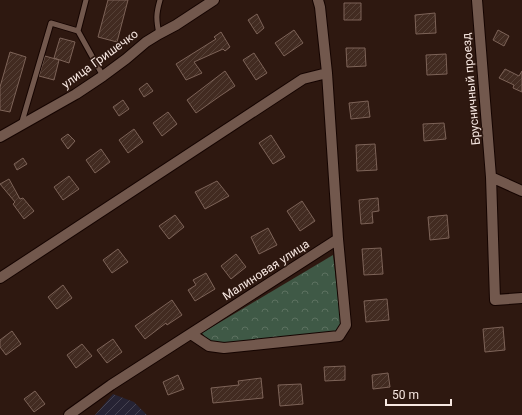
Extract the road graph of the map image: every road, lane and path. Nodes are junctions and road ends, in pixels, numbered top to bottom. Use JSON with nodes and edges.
{"nodes":[{"id":1,"x":86,"y":0,"type":"edge"},
{"id":2,"x":160,"y":0,"type":"edge"},
{"id":3,"x":214,"y":0,"type":"edge"},
{"id":4,"x":318,"y":0,"type":"edge"},
{"id":5,"x":477,"y":0,"type":"edge"},
{"id":6,"x":78,"y":31,"type":"junction"},
{"id":7,"x":159,"y":34,"type":"junction"},
{"id":8,"x":327,"y":72,"type":"junction"},
{"id":9,"x":103,"y":76,"type":"junction"},
{"id":10,"x":21,"y":125,"type":"junction"},
{"id":11,"x":1,"y":136,"type":"edge"},
{"id":12,"x":491,"y":177,"type":"junction"},
{"id":13,"x":522,"y":191,"type":"edge"},
{"id":14,"x":338,"y":240,"type":"junction"},
{"id":15,"x":0,"y":278,"type":"edge"},
{"id":16,"x":522,"y":298,"type":"edge"},
{"id":17,"x":191,"y":334,"type":"junction"},
{"id":18,"x":69,"y":415,"type":"edge"}],
"edges":[{"from":1,"to":6,"type":"lane"},
{"from":2,"to":7,"type":"lane"},
{"from":3,"to":7,"type":"street","name":"улица Гришечко"},
{"from":4,"to":8,"type":"street"},
{"from":5,"to":12,"type":"street","name":"Брусничный проезд"},
{"from":6,"to":9,"type":"lane"},
{"from":6,"to":10,"type":"lane"},
{"from":7,"to":9,"type":"street","name":"улица Гришечко"},
{"from":8,"to":14,"type":"street"},
{"from":8,"to":15,"type":"street"},
{"from":9,"to":10,"type":"street","name":"улица Гришечко"},
{"from":10,"to":11,"type":"street","name":"улица Гришечко"},
{"from":12,"to":13,"type":"street"},
{"from":12,"to":16,"type":"street","name":"Брусничный проезд"},
{"from":14,"to":17,"type":"street","name":"Малиновая улица"},
{"from":14,"to":17,"type":"street"},
{"from":17,"to":18,"type":"street","name":"Малиновая улица"}]}
